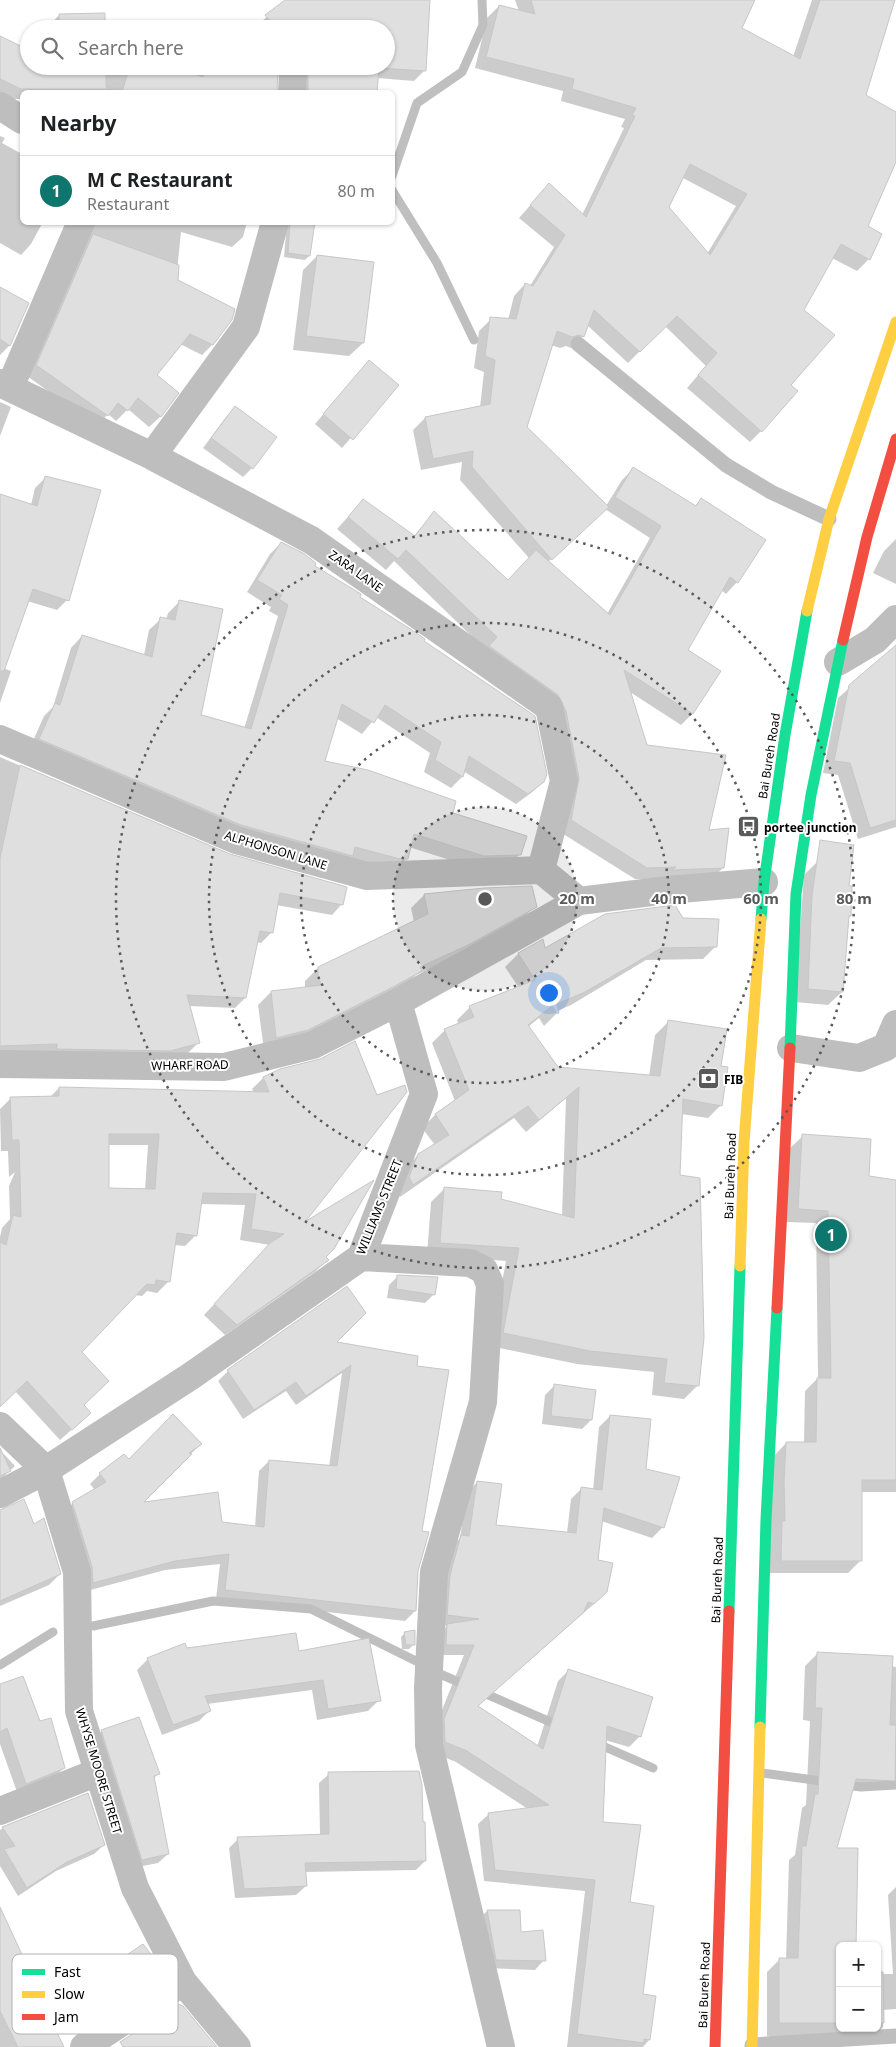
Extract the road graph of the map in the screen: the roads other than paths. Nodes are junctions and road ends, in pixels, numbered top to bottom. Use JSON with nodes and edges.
{"nodes":[{"id":1,"x":0,"y":106,"type":"edge"},
{"id":2,"x":20,"y":119,"type":"edge"},
{"id":3,"x":80,"y":225,"type":"edge"},
{"id":4,"x":274,"y":225,"type":"edge"},
{"id":5,"x":896,"y":322,"type":"edge"},
{"id":6,"x":578,"y":344,"type":"dead end"},
{"id":7,"x":5,"y":385,"type":"edge"},
{"id":8,"x":896,"y":439,"type":"edge"},
{"id":9,"x":152,"y":456,"type":"junction"},
{"id":10,"x":829,"y":519,"type":"junction"},
{"id":11,"x":896,"y":619,"type":"edge"},
{"id":12,"x":838,"y":662,"type":"junction"},
{"id":13,"x":0,"y":739,"type":"edge"},
{"id":14,"x":541,"y":870,"type":"junction"},
{"id":15,"x":764,"y":882,"type":"junction"},
{"id":16,"x":579,"y":902,"type":"junction"},
{"id":17,"x":398,"y":1002,"type":"junction"},
{"id":18,"x":896,"y":1024,"type":"edge"},
{"id":19,"x":791,"y":1048,"type":"junction"},
{"id":20,"x":0,"y":1064,"type":"edge"},
{"id":21,"x":361,"y":1257,"type":"junction"},
{"id":22,"x":0,"y":1426,"type":"edge"},
{"id":23,"x":46,"y":1470,"type":"junction"},
{"id":24,"x":0,"y":1494,"type":"edge"},
{"id":25,"x":98,"y":1772,"type":"junction"},
{"id":26,"x":0,"y":1811,"type":"edge"},
{"id":27,"x":169,"y":1954,"type":"edge"},
{"id":28,"x":178,"y":1972,"type":"edge"},
{"id":29,"x":183,"y":1982,"type":"junction"},
{"id":30,"x":178,"y":1985,"type":"edge"},
{"id":31,"x":104,"y":2034,"type":"edge"},
{"id":32,"x":896,"y":2036,"type":"edge"},
{"id":33,"x":752,"y":2046,"type":"edge"},
{"id":34,"x":84,"y":2047,"type":"edge"},
{"id":35,"x":237,"y":2047,"type":"edge"},
{"id":36,"x":501,"y":2047,"type":"edge"},
{"id":37,"x":715,"y":2047,"type":"edge"}],
"edges":[{"from":1,"to":2,"type":"street"},
{"from":3,"to":7,"type":"street"},
{"from":4,"to":9,"type":"street"},
{"from":5,"to":10,"type":"highway","name":"Bai Bureh Road"},
{"from":6,"to":10,"type":"lane"},
{"from":7,"to":9,"type":"street","name":"ZARA LANE"},
{"from":8,"to":12,"type":"highway"},
{"from":9,"to":14,"type":"street","name":"ZARA LANE"},
{"from":10,"to":15,"type":"highway","name":"Bai Bureh Road"},
{"from":11,"to":12,"type":"street"},
{"from":12,"to":19,"type":"highway"},
{"from":13,"to":14,"type":"street","name":"ALPHONSON LANE"},
{"from":14,"to":16,"type":"street"},
{"from":15,"to":16,"type":"street"},
{"from":15,"to":37,"type":"highway","name":"Bai Bureh Road"},
{"from":16,"to":17,"type":"street"},
{"from":17,"to":20,"type":"street","name":"WHARF ROAD"},
{"from":17,"to":21,"type":"street","name":"WILLIAMS STREET"},
{"from":18,"to":19,"type":"street"},
{"from":19,"to":33,"type":"highway"},
{"from":21,"to":23,"type":"street","name":"WILLIAMS STREET"},
{"from":21,"to":36,"type":"street"},
{"from":22,"to":23,"type":"street","name":"WHYSE MOORE STREET"},
{"from":23,"to":24,"type":"street","name":"WILLIAMS STREET"},
{"from":23,"to":25,"type":"street","name":"WHYSE MOORE STREET"},
{"from":25,"to":26,"type":"street"},
{"from":25,"to":27,"type":"street","name":"WHYSE MOORE STREET"},
{"from":28,"to":29,"type":"street","name":"WHYSE MOORE STREET"},
{"from":29,"to":30,"type":"street"},
{"from":29,"to":35,"type":"street","name":"WHYSE MOORE STREET"},
{"from":31,"to":34,"type":"street"},
{"from":32,"to":33,"type":"lane"}]}
